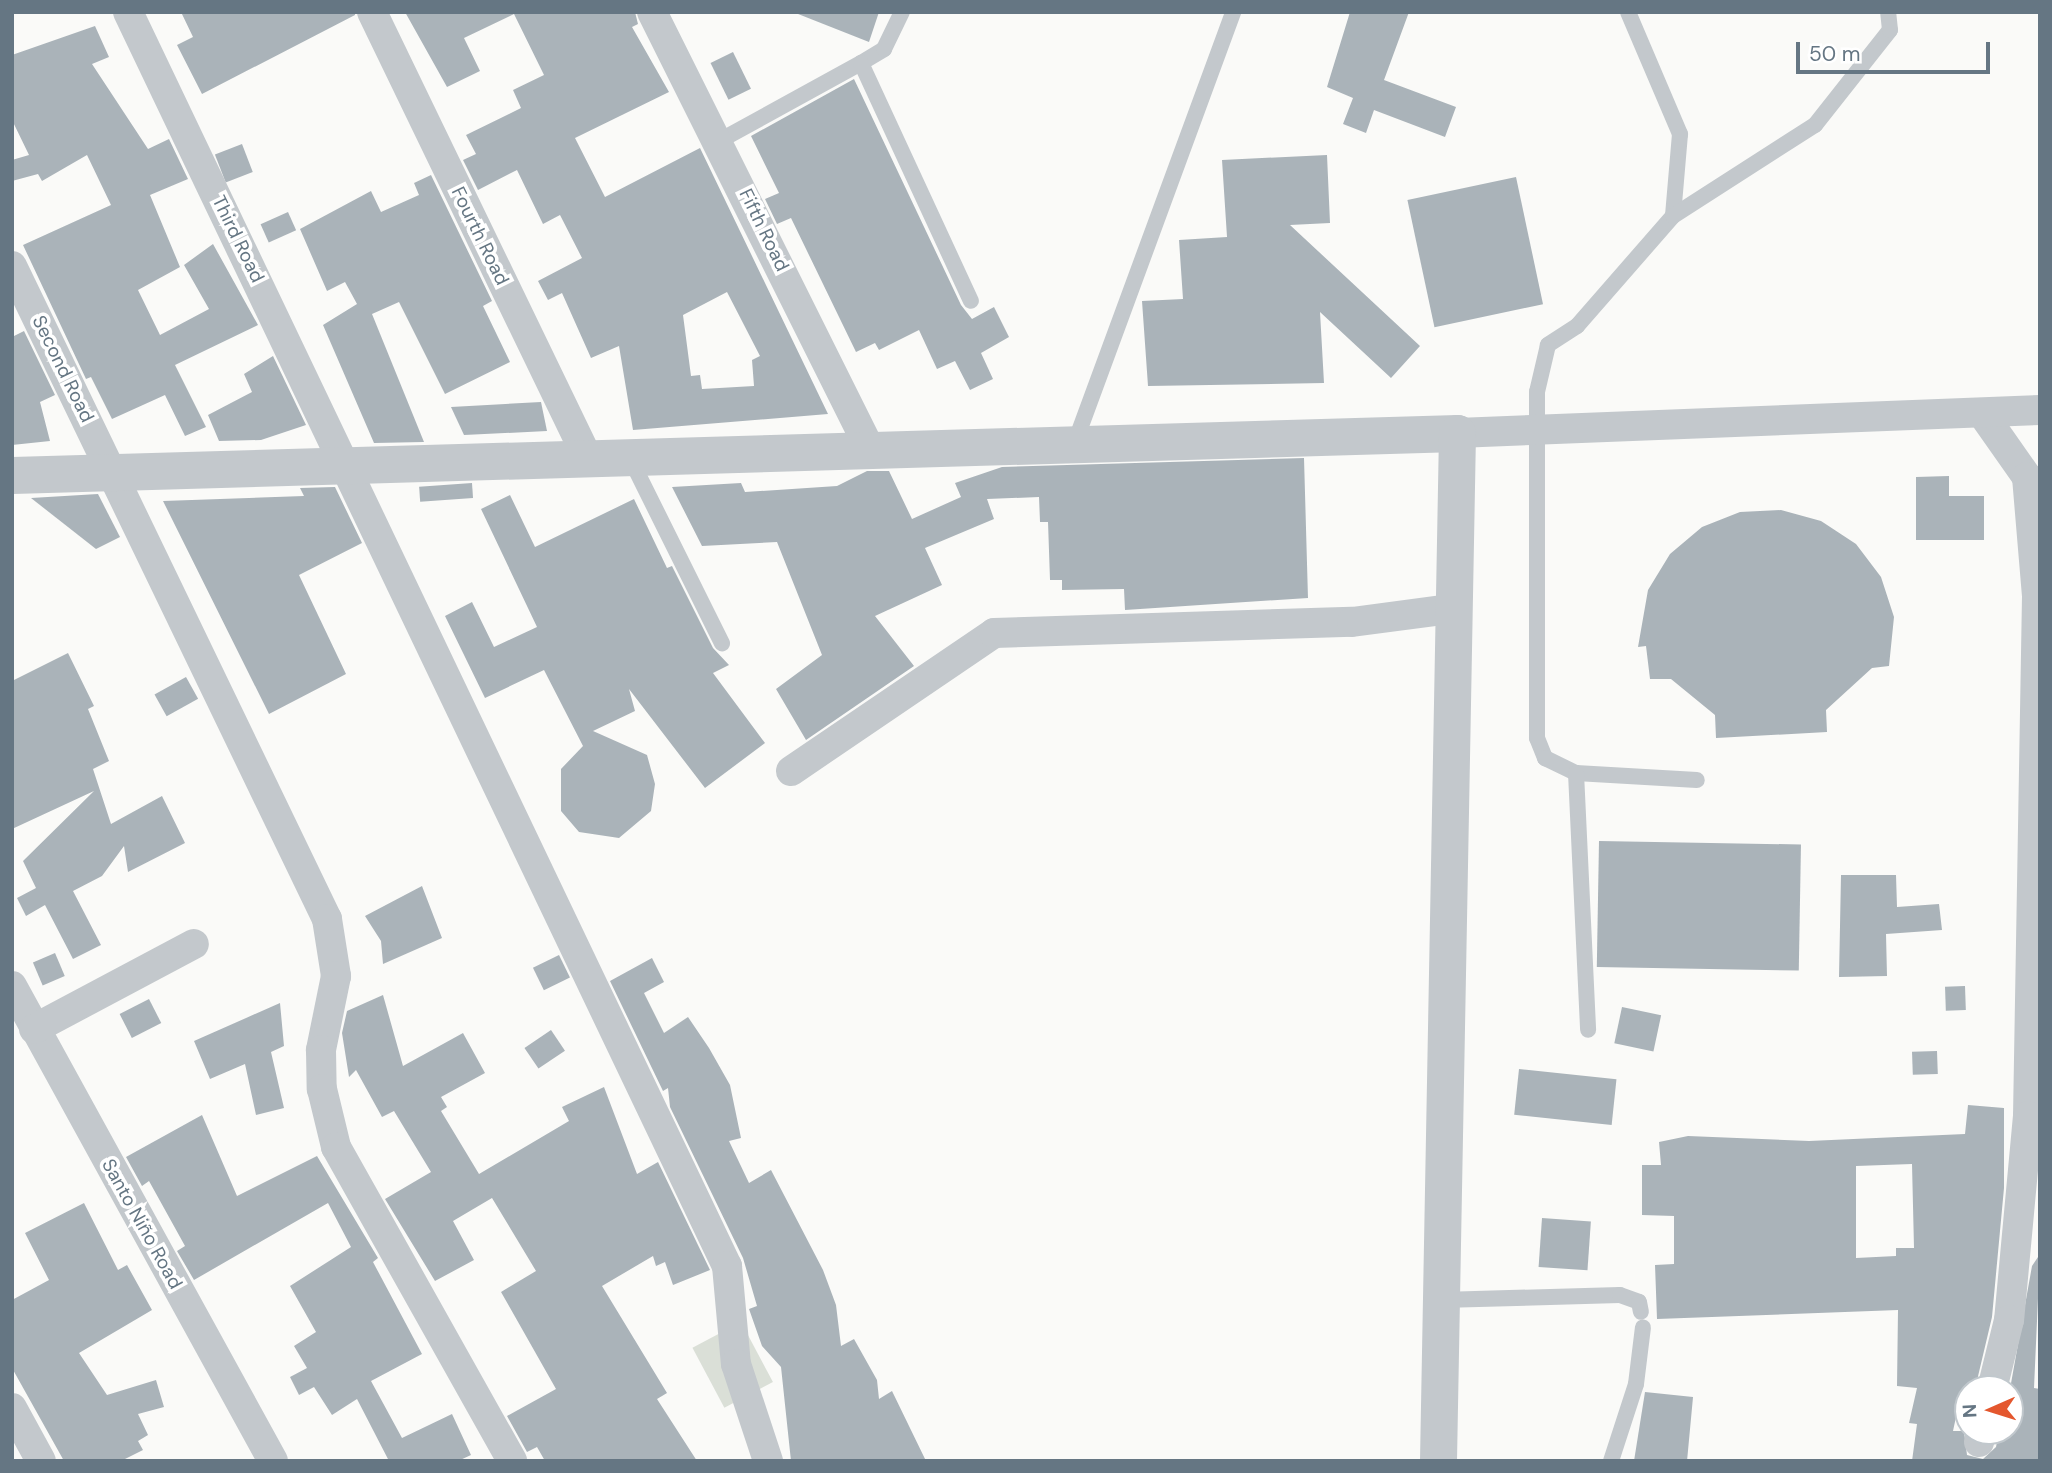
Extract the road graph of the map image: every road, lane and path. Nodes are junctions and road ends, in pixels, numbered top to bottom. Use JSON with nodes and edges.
{"nodes":[{"id":1,"x":128,"y":12,"type":"edge"},
{"id":2,"x":372,"y":12,"type":"edge"},
{"id":3,"x":652,"y":12,"type":"edge"},
{"id":4,"x":902,"y":12,"type":"edge"},
{"id":5,"x":1233,"y":12,"type":"edge"},
{"id":6,"x":1628,"y":12,"type":"edge"},
{"id":7,"x":1888,"y":12,"type":"edge"},
{"id":8,"x":860,"y":63,"type":"junction"},
{"id":9,"x":719,"y":141,"type":"junction"},
{"id":10,"x":1673,"y":216,"type":"junction"},
{"id":11,"x":12,"y":266,"type":"edge"},
{"id":12,"x":971,"y":301,"type":"dead end"},
{"id":13,"x":2040,"y":410,"type":"edge"},
{"id":14,"x":1982,"y":413,"type":"junction"},
{"id":15,"x":1539,"y":430,"type":"junction"},
{"id":16,"x":1457,"y":433,"type":"junction"},
{"id":17,"x":1074,"y":445,"type":"junction"},
{"id":18,"x":871,"y":451,"type":"junction"},
{"id":19,"x":630,"y":458,"type":"junction"},
{"id":20,"x":588,"y":459,"type":"junction"},
{"id":21,"x":348,"y":466,"type":"junction"},
{"id":22,"x":114,"y":473,"type":"junction"},
{"id":23,"x":12,"y":475,"type":"edge"},
{"id":24,"x":2038,"y":597,"type":"edge"},
{"id":25,"x":1451,"y":609,"type":"junction"},
{"id":26,"x":722,"y":643,"type":"dead end"},
{"id":27,"x":2036,"y":665,"type":"edge"},
{"id":28,"x":791,"y":771,"type":"dead end"},
{"id":29,"x":1576,"y":773,"type":"junction"},
{"id":30,"x":1697,"y":780,"type":"dead end"},
{"id":31,"x":194,"y":944,"type":"dead end"},
{"id":32,"x":14,"y":993,"type":"edge"},
{"id":33,"x":34,"y":1029,"type":"junction"},
{"id":34,"x":1588,"y":1030,"type":"dead end"},
{"id":35,"x":2034,"y":1032,"type":"edge"},
{"id":36,"x":1441,"y":1300,"type":"junction"},
{"id":37,"x":1995,"y":1375,"type":"edge"},
{"id":38,"x":12,"y":1408,"type":"edge"},
{"id":39,"x":41,"y":1461,"type":"edge"},
{"id":40,"x":273,"y":1461,"type":"edge"},
{"id":41,"x":512,"y":1461,"type":"edge"},
{"id":42,"x":768,"y":1461,"type":"edge"},
{"id":43,"x":1438,"y":1461,"type":"edge"},
{"id":44,"x":1611,"y":1461,"type":"edge"}],
"edges":[{"from":1,"to":21,"type":"street","name":"Third Road"},
{"from":2,"to":20,"type":"street","name":"Fourth Road"},
{"from":3,"to":9,"type":"street","name":"Fifth Road"},
{"from":4,"to":8,"type":"lane"},
{"from":5,"to":17,"type":"lane"},
{"from":6,"to":10,"type":"lane"},
{"from":7,"to":10,"type":"lane"},
{"from":8,"to":9,"type":"lane"},
{"from":8,"to":12,"type":"lane"},
{"from":9,"to":18,"type":"street","name":"Fifth Road"},
{"from":10,"to":15,"type":"lane"},
{"from":11,"to":22,"type":"street","name":"Second Road"},
{"from":13,"to":14,"type":"street"},
{"from":14,"to":15,"type":"street"},
{"from":14,"to":24,"type":"street"},
{"from":15,"to":16,"type":"street"},
{"from":15,"to":29,"type":"lane"},
{"from":16,"to":17,"type":"street"},
{"from":16,"to":25,"type":"street"},
{"from":17,"to":18,"type":"street"},
{"from":18,"to":19,"type":"street"},
{"from":19,"to":20,"type":"street"},
{"from":19,"to":26,"type":"lane"},
{"from":20,"to":21,"type":"street"},
{"from":21,"to":22,"type":"street"},
{"from":21,"to":42,"type":"street","name":"Third Road"},
{"from":22,"to":23,"type":"street"},
{"from":22,"to":41,"type":"street","name":"Second Road"},
{"from":24,"to":27,"type":"street"},
{"from":25,"to":28,"type":"street"},
{"from":25,"to":36,"type":"street"},
{"from":27,"to":35,"type":"street"},
{"from":29,"to":30,"type":"lane"},
{"from":29,"to":34,"type":"lane"},
{"from":31,"to":33,"type":"street"},
{"from":32,"to":33,"type":"street","name":"Santo Niño Road"},
{"from":33,"to":40,"type":"street","name":"Santo Niño Road"},
{"from":35,"to":37,"type":"street"},
{"from":36,"to":43,"type":"street"},
{"from":36,"to":44,"type":"lane"},
{"from":38,"to":39,"type":"street"}]}
